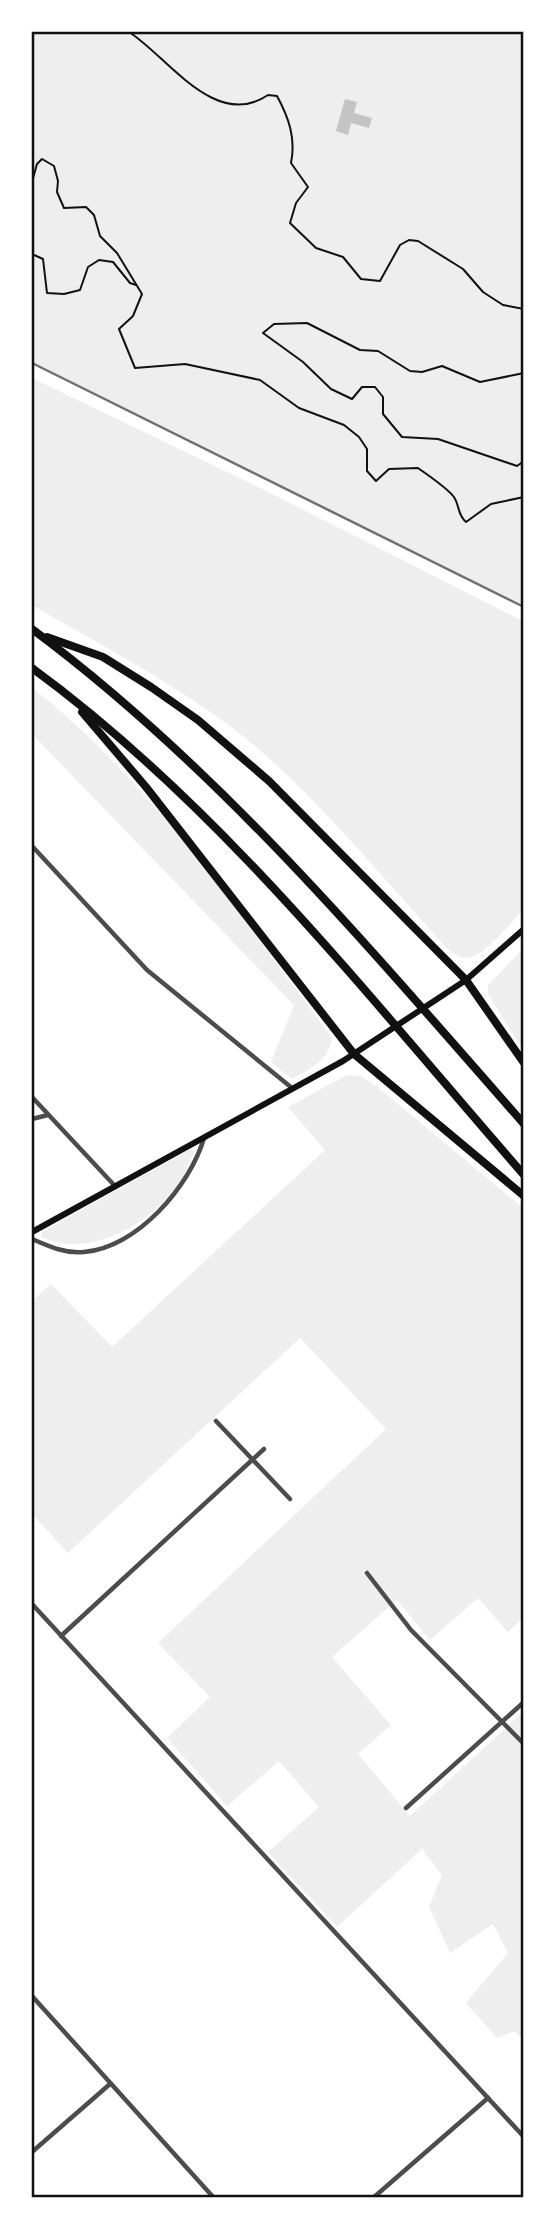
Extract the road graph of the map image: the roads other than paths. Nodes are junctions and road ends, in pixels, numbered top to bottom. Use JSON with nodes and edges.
{"nodes":[{"id":1,"x":35,"y":631,"type":"edge"},
{"id":2,"x":32,"y":668,"type":"edge"},
{"id":3,"x":63,"y":691,"type":"junction"},
{"id":4,"x":32,"y":846,"type":"edge"},
{"id":5,"x":523,"y":929,"type":"edge"},
{"id":6,"x":466,"y":980,"type":"junction"},
{"id":7,"x":354,"y":1054,"type":"junction"},
{"id":8,"x":523,"y":1063,"type":"edge"},
{"id":9,"x":292,"y":1088,"type":"junction"},
{"id":10,"x":32,"y":1097,"type":"edge"},
{"id":11,"x":49,"y":1115,"type":"junction"},
{"id":12,"x":32,"y":1119,"type":"edge"},
{"id":13,"x":523,"y":1124,"type":"edge"},
{"id":14,"x":204,"y":1138,"type":"junction"},
{"id":15,"x":523,"y":1175,"type":"edge"},
{"id":16,"x":114,"y":1185,"type":"junction"},
{"id":17,"x":523,"y":1196,"type":"edge"},
{"id":18,"x":32,"y":1232,"type":"edge"},
{"id":19,"x":32,"y":1239,"type":"edge"},
{"id":20,"x":216,"y":1421,"type":"dead end"},
{"id":21,"x":264,"y":1449,"type":"dead end"},
{"id":22,"x":253,"y":1461,"type":"junction"},
{"id":23,"x":290,"y":1499,"type":"dead end"},
{"id":24,"x":367,"y":1573,"type":"dead end"},
{"id":25,"x":32,"y":1604,"type":"edge"},
{"id":26,"x":61,"y":1636,"type":"junction"},
{"id":27,"x":523,"y":1702,"type":"edge"},
{"id":28,"x":502,"y":1721,"type":"junction"},
{"id":29,"x":523,"y":1744,"type":"edge"},
{"id":30,"x":406,"y":1808,"type":"dead end"},
{"id":31,"x":32,"y":1996,"type":"edge"},
{"id":32,"x":110,"y":2084,"type":"junction"},
{"id":33,"x":488,"y":2098,"type":"junction"},
{"id":34,"x":523,"y":2137,"type":"edge"},
{"id":35,"x":32,"y":2152,"type":"edge"},
{"id":36,"x":214,"y":2197,"type":"edge"},
{"id":37,"x":373,"y":2197,"type":"edge"}],
"edges":[{"from":1,"to":6,"type":"highway"},
{"from":1,"to":13,"type":"highway"},
{"from":2,"to":3,"type":"highway"},
{"from":3,"to":7,"type":"highway"},
{"from":3,"to":15,"type":"highway"},
{"from":4,"to":9,"type":"street"},
{"from":5,"to":6,"type":"main road"},
{"from":6,"to":7,"type":"main road"},
{"from":6,"to":8,"type":"highway"},
{"from":7,"to":9,"type":"main road"},
{"from":7,"to":17,"type":"highway"},
{"from":9,"to":14,"type":"main road"},
{"from":10,"to":11,"type":"street"},
{"from":11,"to":12,"type":"street"},
{"from":11,"to":16,"type":"street"},
{"from":14,"to":16,"type":"main road"},
{"from":14,"to":19,"type":"street"},
{"from":16,"to":18,"type":"main road"},
{"from":20,"to":22,"type":"street"},
{"from":21,"to":22,"type":"street"},
{"from":22,"to":23,"type":"street"},
{"from":22,"to":26,"type":"street"},
{"from":24,"to":28,"type":"street"},
{"from":25,"to":26,"type":"street"},
{"from":26,"to":33,"type":"street"},
{"from":27,"to":28,"type":"street"},
{"from":28,"to":29,"type":"street"},
{"from":28,"to":30,"type":"street"},
{"from":31,"to":32,"type":"street"},
{"from":32,"to":35,"type":"street"},
{"from":32,"to":36,"type":"street"},
{"from":33,"to":34,"type":"street"},
{"from":33,"to":37,"type":"street"}]}
